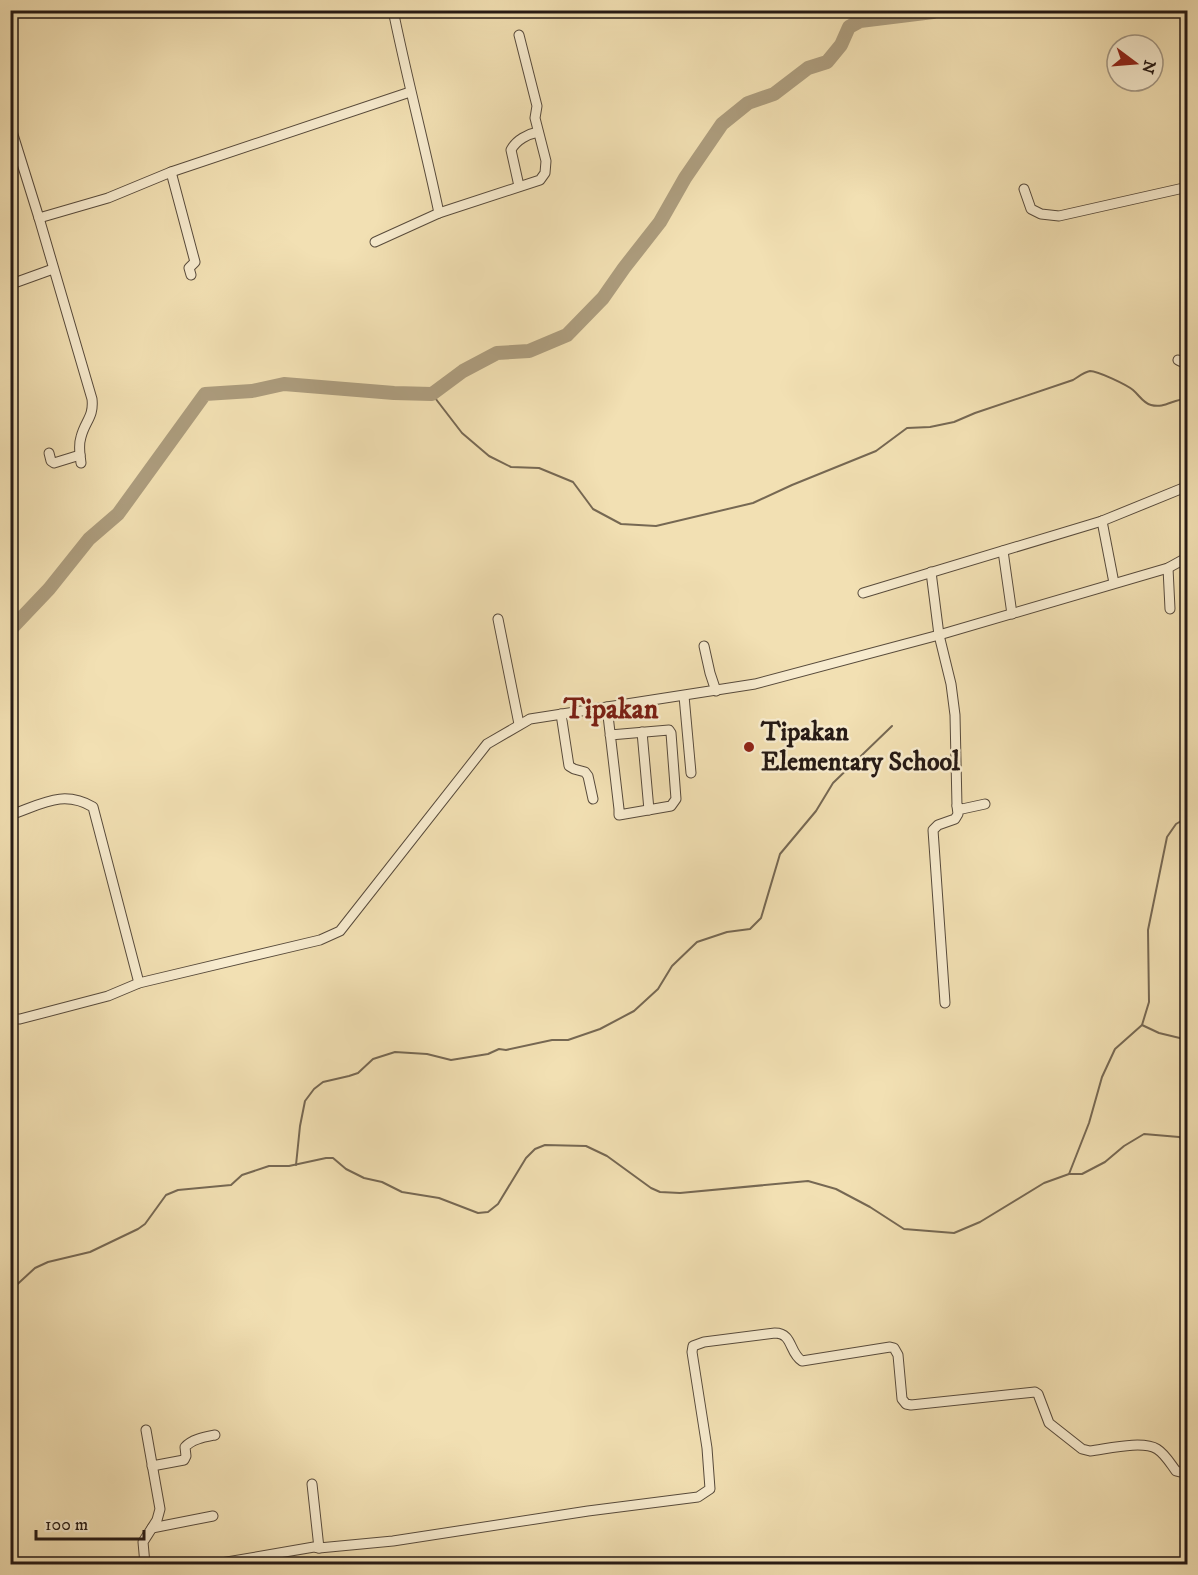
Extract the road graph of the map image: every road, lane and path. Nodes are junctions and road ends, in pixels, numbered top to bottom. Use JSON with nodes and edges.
{"nodes":[{"id":1,"x":393,"y":10,"type":"edge"},
{"id":2,"x":519,"y":35,"type":"dead end"},
{"id":3,"x":410,"y":92,"type":"junction"},
{"id":4,"x":10,"y":125,"type":"edge"},
{"id":5,"x":538,"y":132,"type":"junction"},
{"id":6,"x":171,"y":172,"type":"junction"},
{"id":7,"x":519,"y":186,"type":"junction"},
{"id":8,"x":1188,"y":187,"type":"edge"},
{"id":9,"x":1024,"y":189,"type":"dead end"},
{"id":10,"x":439,"y":213,"type":"junction"},
{"id":11,"x":39,"y":218,"type":"junction"},
{"id":12,"x":375,"y":242,"type":"dead end"},
{"id":13,"x":53,"y":269,"type":"junction"},
{"id":14,"x":191,"y":275,"type":"dead end"},
{"id":15,"x":17,"y":282,"type":"dead end"},
{"id":16,"x":1178,"y":360,"type":"dead end"},
{"id":17,"x":1188,"y":365,"type":"edge"},
{"id":18,"x":49,"y":453,"type":"dead end"},
{"id":19,"x":1188,"y":486,"type":"edge"},
{"id":20,"x":1101,"y":521,"type":"junction"},
{"id":21,"x":1003,"y":551,"type":"junction"},
{"id":22,"x":1188,"y":557,"type":"edge"},
{"id":23,"x":1168,"y":567,"type":"junction"},
{"id":24,"x":931,"y":572,"type":"junction"},
{"id":25,"x":1114,"y":583,"type":"junction"},
{"id":26,"x":863,"y":592,"type":"dead end"},
{"id":27,"x":1170,"y":609,"type":"dead end"},
{"id":28,"x":1012,"y":614,"type":"junction"},
{"id":29,"x":498,"y":619,"type":"dead end"},
{"id":30,"x":939,"y":635,"type":"junction"},
{"id":31,"x":704,"y":646,"type":"dead end"},
{"id":32,"x":716,"y":691,"type":"junction"},
{"id":33,"x":684,"y":696,"type":"junction"},
{"id":34,"x":607,"y":707,"type":"junction"},
{"id":35,"x":561,"y":714,"type":"junction"},
{"id":36,"x":519,"y":724,"type":"junction"},
{"id":37,"x":642,"y":732,"type":"junction"},
{"id":38,"x":610,"y":735,"type":"junction"},
{"id":39,"x":691,"y":773,"type":"dead end"},
{"id":40,"x":593,"y":799,"type":"dead end"},
{"id":41,"x":985,"y":804,"type":"dead end"},
{"id":42,"x":957,"y":806,"type":"junction"},
{"id":43,"x":649,"y":810,"type":"junction"},
{"id":44,"x":10,"y":815,"type":"edge"},
{"id":45,"x":139,"y":983,"type":"junction"},
{"id":46,"x":945,"y":1003,"type":"dead end"},
{"id":47,"x":10,"y":1019,"type":"edge"},
{"id":48,"x":146,"y":1430,"type":"dead end"},
{"id":49,"x":215,"y":1435,"type":"dead end"},
{"id":50,"x":152,"y":1466,"type":"junction"},
{"id":51,"x":1188,"y":1474,"type":"edge"},
{"id":52,"x":312,"y":1484,"type":"dead end"},
{"id":53,"x":213,"y":1516,"type":"dead end"},
{"id":54,"x":152,"y":1528,"type":"junction"},
{"id":55,"x":319,"y":1548,"type":"junction"},
{"id":56,"x":145,"y":1564,"type":"edge"},
{"id":57,"x":215,"y":1564,"type":"edge"}],
"edges":[{"from":1,"to":3,"type":"street"},
{"from":2,"to":5,"type":"street"},
{"from":3,"to":6,"type":"street"},
{"from":3,"to":10,"type":"street"},
{"from":4,"to":11,"type":"street"},
{"from":5,"to":7,"type":"street"},
{"from":5,"to":7,"type":"street"},
{"from":6,"to":11,"type":"street"},
{"from":6,"to":14,"type":"street"},
{"from":7,"to":10,"type":"street"},
{"from":8,"to":9,"type":"street"},
{"from":10,"to":12,"type":"street"},
{"from":11,"to":13,"type":"street"},
{"from":13,"to":15,"type":"street"},
{"from":13,"to":18,"type":"street"},
{"from":16,"to":17,"type":"street"},
{"from":19,"to":20,"type":"street"},
{"from":20,"to":21,"type":"street"},
{"from":20,"to":25,"type":"street"},
{"from":21,"to":24,"type":"street"},
{"from":21,"to":28,"type":"street"},
{"from":22,"to":23,"type":"street"},
{"from":23,"to":25,"type":"street"},
{"from":23,"to":27,"type":"street"},
{"from":24,"to":26,"type":"street"},
{"from":24,"to":30,"type":"street"},
{"from":25,"to":28,"type":"street"},
{"from":28,"to":30,"type":"street"},
{"from":29,"to":36,"type":"street"},
{"from":30,"to":32,"type":"street"},
{"from":30,"to":42,"type":"street"},
{"from":31,"to":32,"type":"street"},
{"from":32,"to":33,"type":"street"},
{"from":33,"to":34,"type":"street"},
{"from":33,"to":39,"type":"street"},
{"from":34,"to":35,"type":"street"},
{"from":34,"to":38,"type":"street"},
{"from":35,"to":36,"type":"street"},
{"from":35,"to":40,"type":"street"},
{"from":36,"to":45,"type":"street"},
{"from":37,"to":38,"type":"street"},
{"from":37,"to":43,"type":"street"},
{"from":37,"to":43,"type":"street"},
{"from":38,"to":43,"type":"street"},
{"from":41,"to":42,"type":"street"},
{"from":42,"to":46,"type":"street"},
{"from":44,"to":45,"type":"street"},
{"from":45,"to":47,"type":"street"},
{"from":48,"to":50,"type":"street"},
{"from":49,"to":50,"type":"street"},
{"from":50,"to":54,"type":"street"},
{"from":51,"to":55,"type":"street"},
{"from":52,"to":55,"type":"street"},
{"from":53,"to":54,"type":"street"},
{"from":54,"to":56,"type":"street"},
{"from":55,"to":57,"type":"street"}]}
